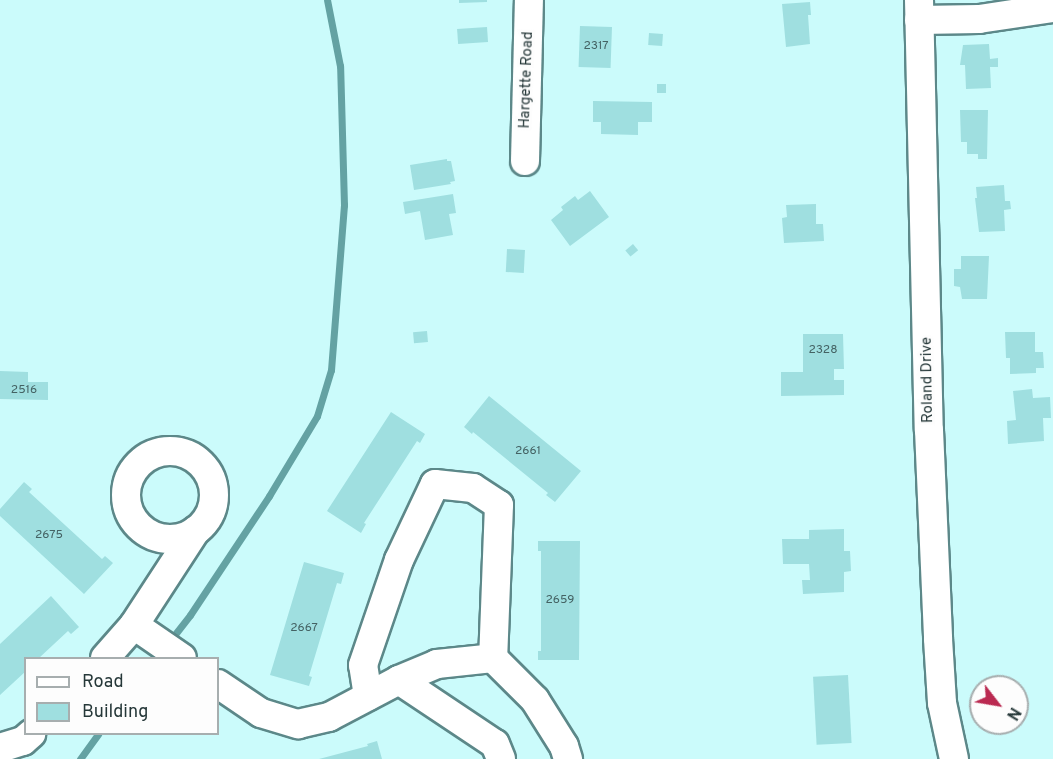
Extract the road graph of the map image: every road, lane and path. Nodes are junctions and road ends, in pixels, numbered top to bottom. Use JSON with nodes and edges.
{"nodes":[{"id":1,"x":529,"y":0,"type":"edge"},
{"id":2,"x":1053,"y":8,"type":"edge"},
{"id":3,"x":919,"y":10,"type":"edge"},
{"id":4,"x":525,"y":161,"type":"dead end"},
{"id":5,"x":196,"y":530,"type":"dead end"},
{"id":6,"x":134,"y":625,"type":"junction"},
{"id":7,"x":106,"y":657,"type":"edge"},
{"id":8,"x":181,"y":657,"type":"edge"},
{"id":9,"x":493,"y":658,"type":"junction"},
{"id":10,"x":399,"y":680,"type":"junction"},
{"id":11,"x":219,"y":685,"type":"edge"},
{"id":12,"x":368,"y":696,"type":"junction"},
{"id":13,"x":30,"y":735,"type":"edge"},
{"id":14,"x":0,"y":748,"type":"edge"},
{"id":15,"x":501,"y":759,"type":"edge"},
{"id":16,"x":568,"y":759,"type":"edge"},
{"id":17,"x":954,"y":759,"type":"edge"}],
"edges":[{"from":1,"to":4,"type":"street","name":"Hargette Road"},
{"from":2,"to":3,"type":"street"},
{"from":3,"to":17,"type":"street","name":"Roland Drive"},
{"from":5,"to":6,"type":"street"},
{"from":6,"to":7,"type":"street"},
{"from":6,"to":8,"type":"street"},
{"from":9,"to":10,"type":"street"},
{"from":9,"to":12,"type":"street"},
{"from":9,"to":16,"type":"street"},
{"from":10,"to":12,"type":"street"},
{"from":10,"to":15,"type":"street"},
{"from":11,"to":12,"type":"street"},
{"from":13,"to":14,"type":"street"}]}
